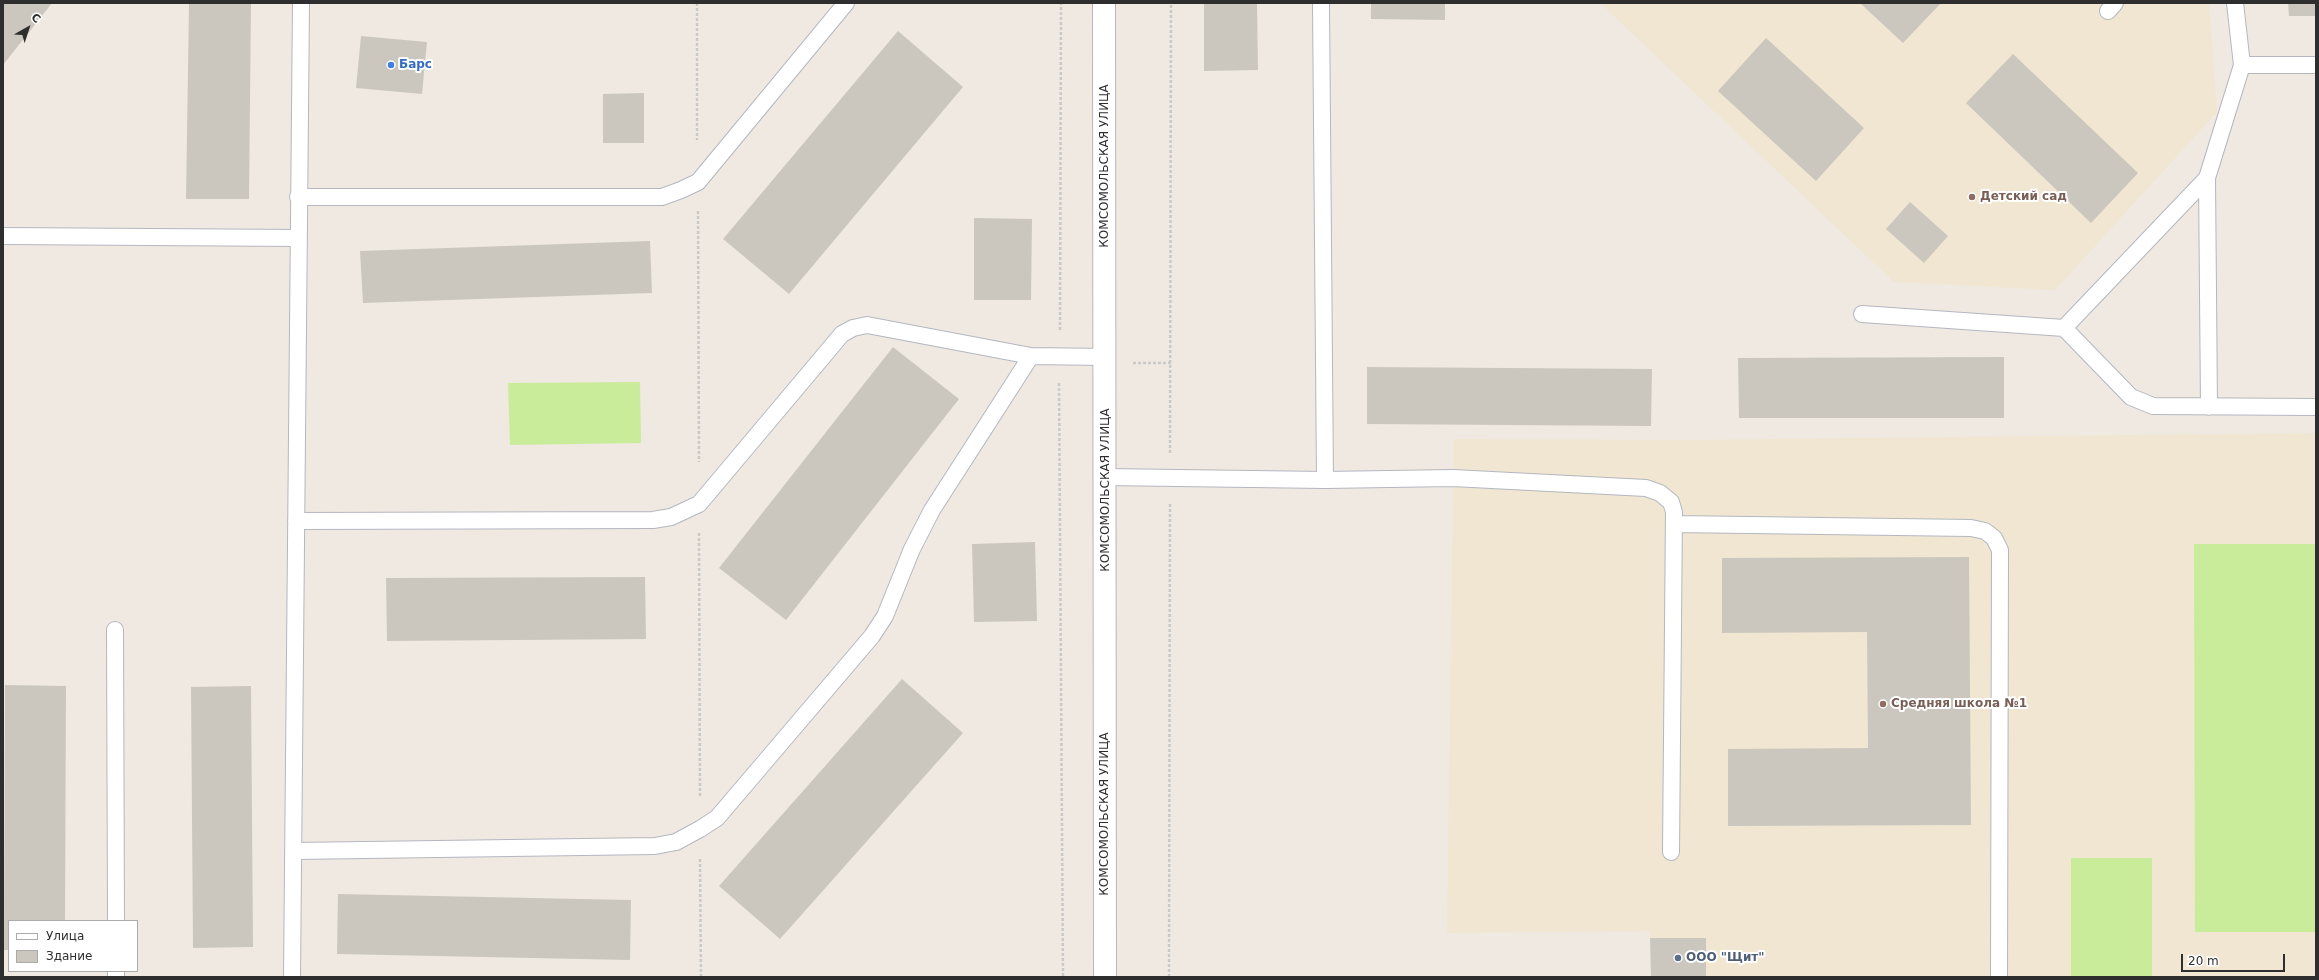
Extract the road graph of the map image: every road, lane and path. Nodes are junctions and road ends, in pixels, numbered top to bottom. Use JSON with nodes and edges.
{"nodes":[{"id":1,"x":301,"y":3,"type":"edge"},
{"id":2,"x":846,"y":3,"type":"edge"},
{"id":3,"x":1061,"y":3,"type":"edge"},
{"id":4,"x":1104,"y":3,"type":"edge"},
{"id":5,"x":1321,"y":3,"type":"edge"},
{"id":6,"x":2235,"y":3,"type":"edge"},
{"id":7,"x":2242,"y":65,"type":"junction"},
{"id":8,"x":2316,"y":65,"type":"edge"},
{"id":9,"x":2207,"y":178,"type":"junction"},
{"id":10,"x":298,"y":197,"type":"junction"},
{"id":11,"x":3,"y":236,"type":"edge"},
{"id":12,"x":298,"y":238,"type":"junction"},
{"id":13,"x":1862,"y":314,"type":"dead end"},
{"id":14,"x":2064,"y":328,"type":"junction"},
{"id":15,"x":1031,"y":356,"type":"junction"},
{"id":16,"x":1060,"y":356,"type":"junction"},
{"id":17,"x":1106,"y":357,"type":"junction"},
{"id":18,"x":2209,"y":406,"type":"junction"},
{"id":19,"x":2316,"y":407,"type":"edge"},
{"id":20,"x":1106,"y":477,"type":"junction"},
{"id":21,"x":1325,"y":480,"type":"junction"},
{"id":22,"x":296,"y":521,"type":"junction"},
{"id":23,"x":1674,"y":524,"type":"junction"},
{"id":24,"x":115,"y":630,"type":"dead end"},
{"id":25,"x":293,"y":851,"type":"junction"},
{"id":26,"x":1672,"y":852,"type":"dead end"},
{"id":27,"x":116,"y":920,"type":"edge"},
{"id":28,"x":292,"y":977,"type":"edge"},
{"id":29,"x":1063,"y":977,"type":"edge"},
{"id":30,"x":1105,"y":977,"type":"edge"},
{"id":31,"x":1999,"y":977,"type":"edge"}],
"edges":[{"from":1,"to":10,"type":"lane"},
{"from":2,"to":10,"type":"lane"},
{"from":3,"to":16,"type":"path"},
{"from":4,"to":17,"type":"street","name":"КОМСОМОЛЬСКАЯ УЛИЦА"},
{"from":5,"to":21,"type":"lane"},
{"from":6,"to":7,"type":"lane"},
{"from":7,"to":8,"type":"lane"},
{"from":7,"to":9,"type":"lane"},
{"from":9,"to":14,"type":"lane"},
{"from":9,"to":18,"type":"lane"},
{"from":10,"to":12,"type":"lane"},
{"from":11,"to":12,"type":"lane"},
{"from":12,"to":22,"type":"lane"},
{"from":13,"to":14,"type":"lane"},
{"from":14,"to":18,"type":"lane"},
{"from":15,"to":16,"type":"lane"},
{"from":15,"to":22,"type":"lane"},
{"from":15,"to":25,"type":"lane"},
{"from":16,"to":17,"type":"lane"},
{"from":16,"to":29,"type":"path"},
{"from":17,"to":20,"type":"street","name":"КОМСОМОЛЬСКАЯ УЛИЦА"},
{"from":18,"to":19,"type":"lane"},
{"from":20,"to":21,"type":"lane"},
{"from":20,"to":30,"type":"street","name":"КОМСОМОЛЬСКАЯ УЛИЦА"},
{"from":21,"to":23,"type":"lane"},
{"from":22,"to":25,"type":"lane"},
{"from":23,"to":26,"type":"lane"},
{"from":23,"to":31,"type":"lane"},
{"from":24,"to":27,"type":"lane"},
{"from":25,"to":28,"type":"lane"}]}
